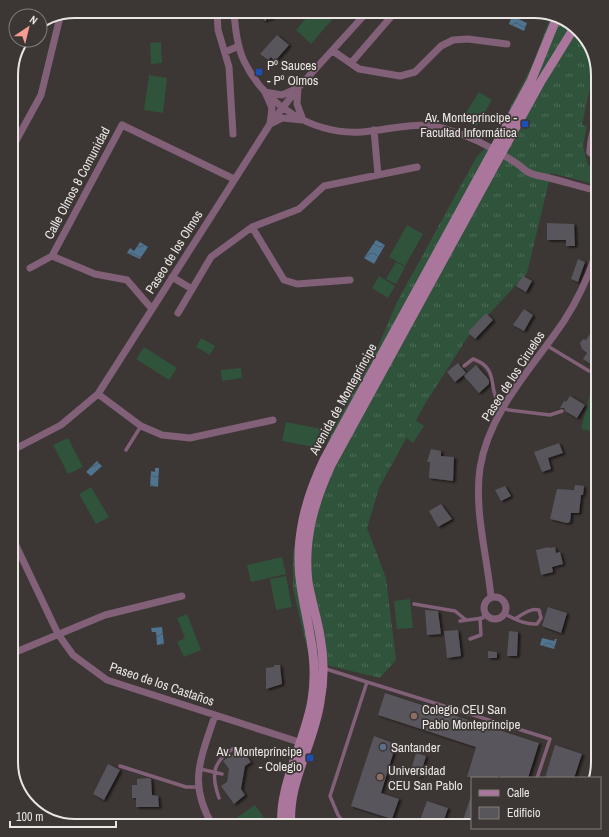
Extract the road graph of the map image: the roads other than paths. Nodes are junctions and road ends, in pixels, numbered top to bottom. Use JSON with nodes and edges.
{"nodes":[{"id":1,"x":217,"y":18,"type":"edge"},
{"id":2,"x":235,"y":18,"type":"edge"},
{"id":3,"x":362,"y":18,"type":"edge"},
{"id":4,"x":390,"y":18,"type":"edge"},
{"id":5,"x":59,"y":20,"type":"edge"},
{"id":6,"x":555,"y":22,"type":"edge"},
{"id":7,"x":571,"y":32,"type":"edge"},
{"id":8,"x":507,"y":44,"type":"dead end"},
{"id":9,"x":239,"y":46,"type":"junction"},
{"id":10,"x":333,"y":51,"type":"junction"},
{"id":11,"x":225,"y":52,"type":"junction"},
{"id":12,"x":351,"y":63,"type":"junction"},
{"id":13,"x":298,"y":88,"type":"junction"},
{"id":14,"x":265,"y":92,"type":"junction"},
{"id":15,"x":282,"y":107,"type":"junction"},
{"id":16,"x":303,"y":120,"type":"junction"},
{"id":17,"x":270,"y":124,"type":"junction"},
{"id":18,"x":591,"y":129,"type":"edge"},
{"id":19,"x":374,"y":130,"type":"junction"},
{"id":20,"x":233,"y":134,"type":"dead end"},
{"id":21,"x":18,"y":138,"type":"edge"},
{"id":22,"x":498,"y":152,"type":"junction"},
{"id":23,"x":591,"y":156,"type":"edge"},
{"id":24,"x":417,"y":167,"type":"dead end"},
{"id":25,"x":378,"y":175,"type":"junction"},
{"id":26,"x":234,"y":179,"type":"junction"},
{"id":27,"x":591,"y":189,"type":"edge"},
{"id":28,"x":252,"y":227,"type":"junction"},
{"id":29,"x":52,"y":256,"type":"junction"},
{"id":30,"x":591,"y":265,"type":"edge"},
{"id":31,"x":30,"y":268,"type":"dead end"},
{"id":32,"x":172,"y":278,"type":"junction"},
{"id":33,"x":350,"y":280,"type":"dead end"},
{"id":34,"x":192,"y":289,"type":"junction"},
{"id":35,"x":152,"y":309,"type":"junction"},
{"id":36,"x":178,"y":313,"type":"dead end"},
{"id":37,"x":546,"y":345,"type":"junction"},
{"id":38,"x":464,"y":366,"type":"dead end"},
{"id":39,"x":589,"y":371,"type":"dead end"},
{"id":40,"x":98,"y":394,"type":"junction"},
{"id":41,"x":504,"y":407,"type":"junction"},
{"id":42,"x":562,"y":411,"type":"dead end"},
{"id":43,"x":273,"y":420,"type":"dead end"},
{"id":44,"x":141,"y":426,"type":"junction"},
{"id":45,"x":18,"y":447,"type":"edge"},
{"id":46,"x":126,"y":450,"type":"dead end"},
{"id":47,"x":18,"y":550,"type":"edge"},
{"id":48,"x":182,"y":596,"type":"dead end"},
{"id":49,"x":491,"y":597,"type":"junction"},
{"id":50,"x":414,"y":604,"type":"dead end"},
{"id":51,"x":505,"y":614,"type":"junction"},
{"id":52,"x":482,"y":616,"type":"junction"},
{"id":53,"x":515,"y":619,"type":"junction"},
{"id":54,"x":466,"y":620,"type":"junction"},
{"id":55,"x":460,"y":621,"type":"dead end"},
{"id":56,"x":58,"y":634,"type":"junction"},
{"id":57,"x":470,"y":639,"type":"dead end"},
{"id":58,"x":18,"y":651,"type":"edge"},
{"id":59,"x":323,"y":668,"type":"junction"},
{"id":60,"x":368,"y":682,"type":"junction"},
{"id":61,"x":215,"y":715,"type":"junction"},
{"id":62,"x":305,"y":743,"type":"junction"},
{"id":63,"x":234,"y":748,"type":"dead end"},
{"id":64,"x":120,"y":766,"type":"dead end"},
{"id":65,"x":199,"y":769,"type":"junction"},
{"id":66,"x":214,"y":773,"type":"junction"},
{"id":67,"x":222,"y":774,"type":"dead end"},
{"id":68,"x":536,"y":777,"type":"edge"},
{"id":69,"x":199,"y":787,"type":"junction"},
{"id":70,"x":219,"y":798,"type":"dead end"},
{"id":71,"x":210,"y":819,"type":"edge"},
{"id":72,"x":283,"y":819,"type":"edge"},
{"id":73,"x":291,"y":819,"type":"edge"},
{"id":74,"x":341,"y":819,"type":"edge"}],
"edges":[{"from":1,"to":11,"type":"street"},
{"from":2,"to":9,"type":"street"},
{"from":3,"to":10,"type":"street","name":"Paseo de los Olmos"},
{"from":4,"to":12,"type":"street"},
{"from":5,"to":21,"type":"street"},
{"from":6,"to":22,"type":"street","name":"Avenida de Montepríncipe"},
{"from":7,"to":22,"type":"street","name":"Avenida de Montepríncipe"},
{"from":8,"to":12,"type":"street"},
{"from":9,"to":11,"type":"street"},
{"from":9,"to":14,"type":"street"},
{"from":10,"to":12,"type":"street"},
{"from":10,"to":13,"type":"street","name":"Paseo de los Olmos"},
{"from":11,"to":20,"type":"street"},
{"from":13,"to":14,"type":"street","name":"Paseo de los Olmos"},
{"from":13,"to":15,"type":"street","name":"Paseo de los Olmos"},
{"from":13,"to":16,"type":"street"},
{"from":14,"to":15,"type":"street"},
{"from":14,"to":17,"type":"street"},
{"from":15,"to":16,"type":"street"},
{"from":15,"to":17,"type":"street","name":"Paseo de los Olmos"},
{"from":16,"to":17,"type":"street"},
{"from":16,"to":19,"type":"street"},
{"from":17,"to":26,"type":"street","name":"Paseo de los Olmos"},
{"from":18,"to":23,"type":"lane"},
{"from":19,"to":22,"type":"street"},
{"from":19,"to":25,"type":"street"},
{"from":22,"to":27,"type":"street"},
{"from":22,"to":59,"type":"street","name":"Avenida de Montepríncipe"},
{"from":22,"to":62,"type":"street","name":"Avenida de Montepríncipe"},
{"from":24,"to":25,"type":"street"},
{"from":25,"to":28,"type":"street"},
{"from":26,"to":29,"type":"street","name":"Calle Olmos 8 Comunidad"},
{"from":26,"to":32,"type":"street","name":"Paseo de los Olmos"},
{"from":28,"to":33,"type":"street"},
{"from":28,"to":34,"type":"street"},
{"from":29,"to":31,"type":"street","name":"Calle Olmos 8 Comunidad"},
{"from":29,"to":35,"type":"street","name":"Calle Olmos 8 Comunidad"},
{"from":30,"to":37,"type":"street","name":"Paseo de los Ciruelos"},
{"from":32,"to":34,"type":"street"},
{"from":32,"to":35,"type":"street","name":"Paseo de los Olmos"},
{"from":34,"to":36,"type":"street"},
{"from":35,"to":40,"type":"street","name":"Paseo de los Olmos"},
{"from":37,"to":39,"type":"lane"},
{"from":37,"to":41,"type":"street","name":"Paseo de los Ciruelos"},
{"from":38,"to":41,"type":"lane"},
{"from":40,"to":44,"type":"street"},
{"from":40,"to":45,"type":"street","name":"Paseo de los Olmos"},
{"from":41,"to":42,"type":"lane"},
{"from":41,"to":49,"type":"street","name":"Paseo de los Ciruelos"},
{"from":43,"to":44,"type":"street"},
{"from":44,"to":46,"type":"lane"},
{"from":47,"to":56,"type":"street","name":"Paseo de los Castaños"},
{"from":48,"to":56,"type":"street"},
{"from":49,"to":51,"type":"street"},
{"from":49,"to":52,"type":"street"},
{"from":50,"to":54,"type":"lane"},
{"from":51,"to":52,"type":"street"},
{"from":51,"to":53,"type":"lane"},
{"from":52,"to":54,"type":"lane"},
{"from":52,"to":57,"type":"lane"},
{"from":53,"to":53,"type":"lane"},
{"from":54,"to":55,"type":"lane"},
{"from":56,"to":58,"type":"street"},
{"from":56,"to":61,"type":"street","name":"Paseo de los Castaños"},
{"from":59,"to":60,"type":"lane"},
{"from":59,"to":62,"type":"street","name":"Avenida de Montepríncipe"},
{"from":60,"to":68,"type":"lane"},
{"from":60,"to":74,"type":"lane"},
{"from":61,"to":62,"type":"street","name":"Paseo de los Castaños"},
{"from":61,"to":65,"type":"street"},
{"from":62,"to":72,"type":"street","name":"Avenida de Montepríncipe"},
{"from":62,"to":73,"type":"street","name":"Avenida de Montepríncipe"},
{"from":63,"to":66,"type":"lane"},
{"from":64,"to":69,"type":"lane"},
{"from":65,"to":66,"type":"lane"},
{"from":65,"to":69,"type":"street"},
{"from":66,"to":67,"type":"lane"},
{"from":66,"to":70,"type":"lane"},
{"from":69,"to":71,"type":"street"}]}
